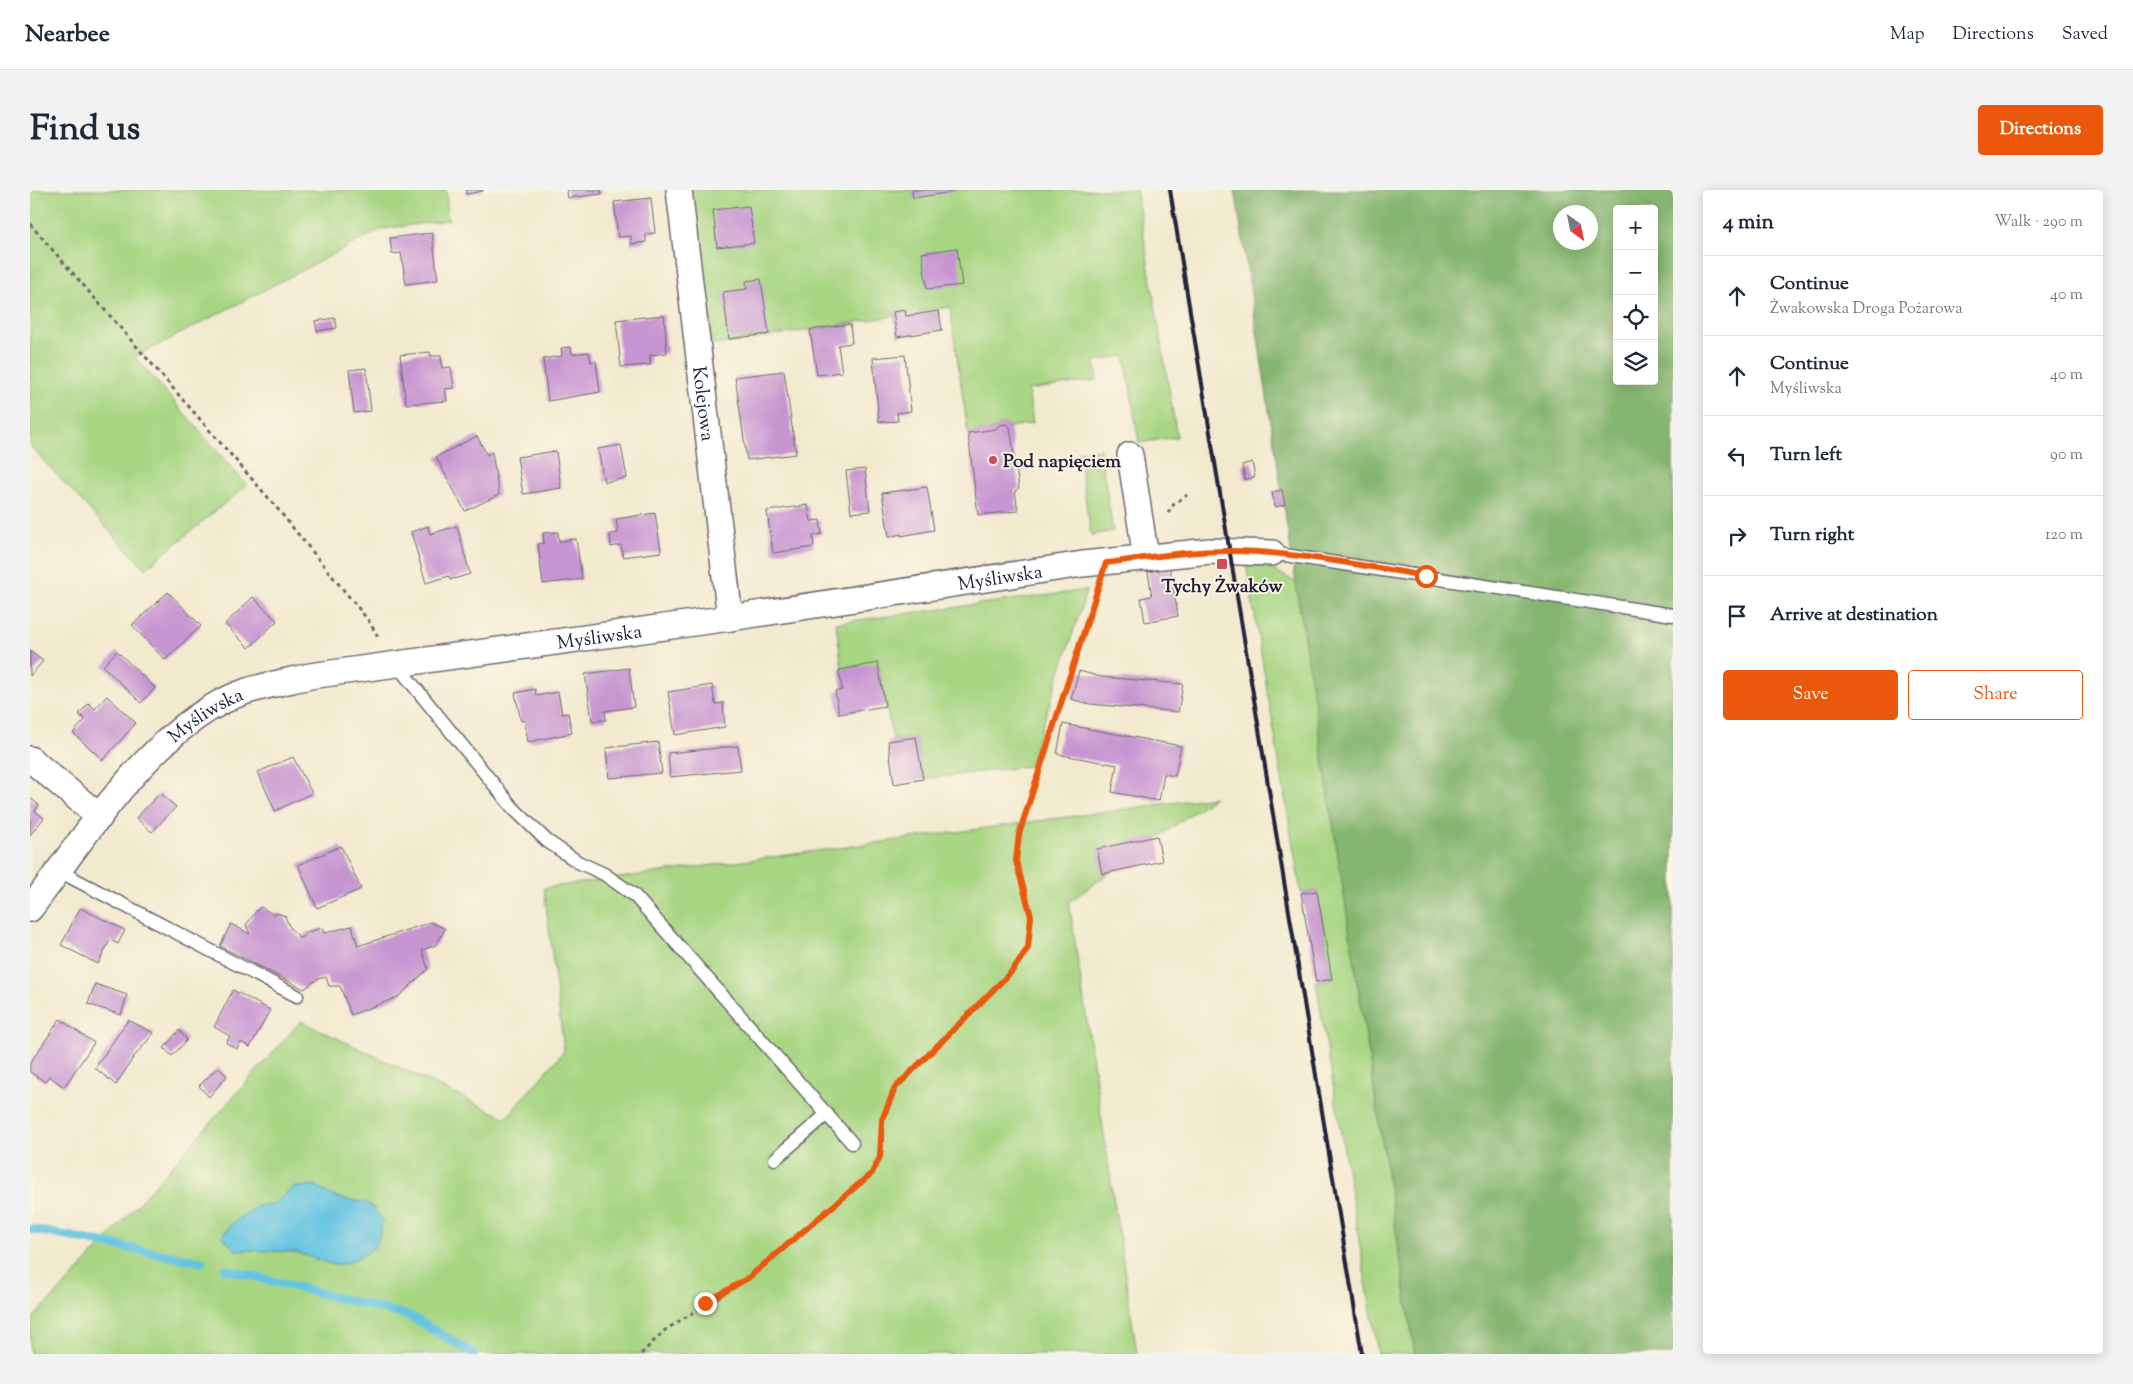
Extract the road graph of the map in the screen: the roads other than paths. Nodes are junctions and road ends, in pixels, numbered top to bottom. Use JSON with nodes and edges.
{"nodes":[{"id":1,"x":679,"y":190,"type":"edge"},
{"id":2,"x":1130,"y":456,"type":"dead end"},
{"id":3,"x":1272,"y":553,"type":"joint"},
{"id":4,"x":1146,"y":558,"type":"junction"},
{"id":5,"x":1673,"y":615,"type":"edge"},
{"id":6,"x":730,"y":618,"type":"junction"},
{"id":7,"x":396,"y":664,"type":"junction"},
{"id":8,"x":30,"y":759,"type":"edge"},
{"id":9,"x":100,"y":817,"type":"junction"},
{"id":10,"x":59,"y":871,"type":"junction"},
{"id":11,"x":30,"y":909,"type":"edge"},
{"id":12,"x":296,"y":996,"type":"dead end"},
{"id":13,"x":827,"y":1114,"type":"junction"},
{"id":14,"x":852,"y":1143,"type":"dead end"},
{"id":15,"x":775,"y":1159,"type":"dead end"}],
"edges":[{"from":1,"to":6,"type":"street","name":"Kolejowa"},
{"from":2,"to":4,"type":"street"},
{"from":3,"to":4,"type":"street","name":"Myśliwska"},
{"from":3,"to":5,"type":"lane"},
{"from":4,"to":6,"type":"street","name":"Myśliwska"},
{"from":6,"to":7,"type":"street","name":"Myśliwska"},
{"from":7,"to":9,"type":"street","name":"Myśliwska"},
{"from":7,"to":13,"type":"lane"},
{"from":8,"to":9,"type":"street"},
{"from":9,"to":10,"type":"street","name":"Myśliwska"},
{"from":10,"to":11,"type":"street","name":"Myśliwska"},
{"from":10,"to":12,"type":"lane"},
{"from":13,"to":14,"type":"lane"},
{"from":13,"to":15,"type":"lane"}]}
